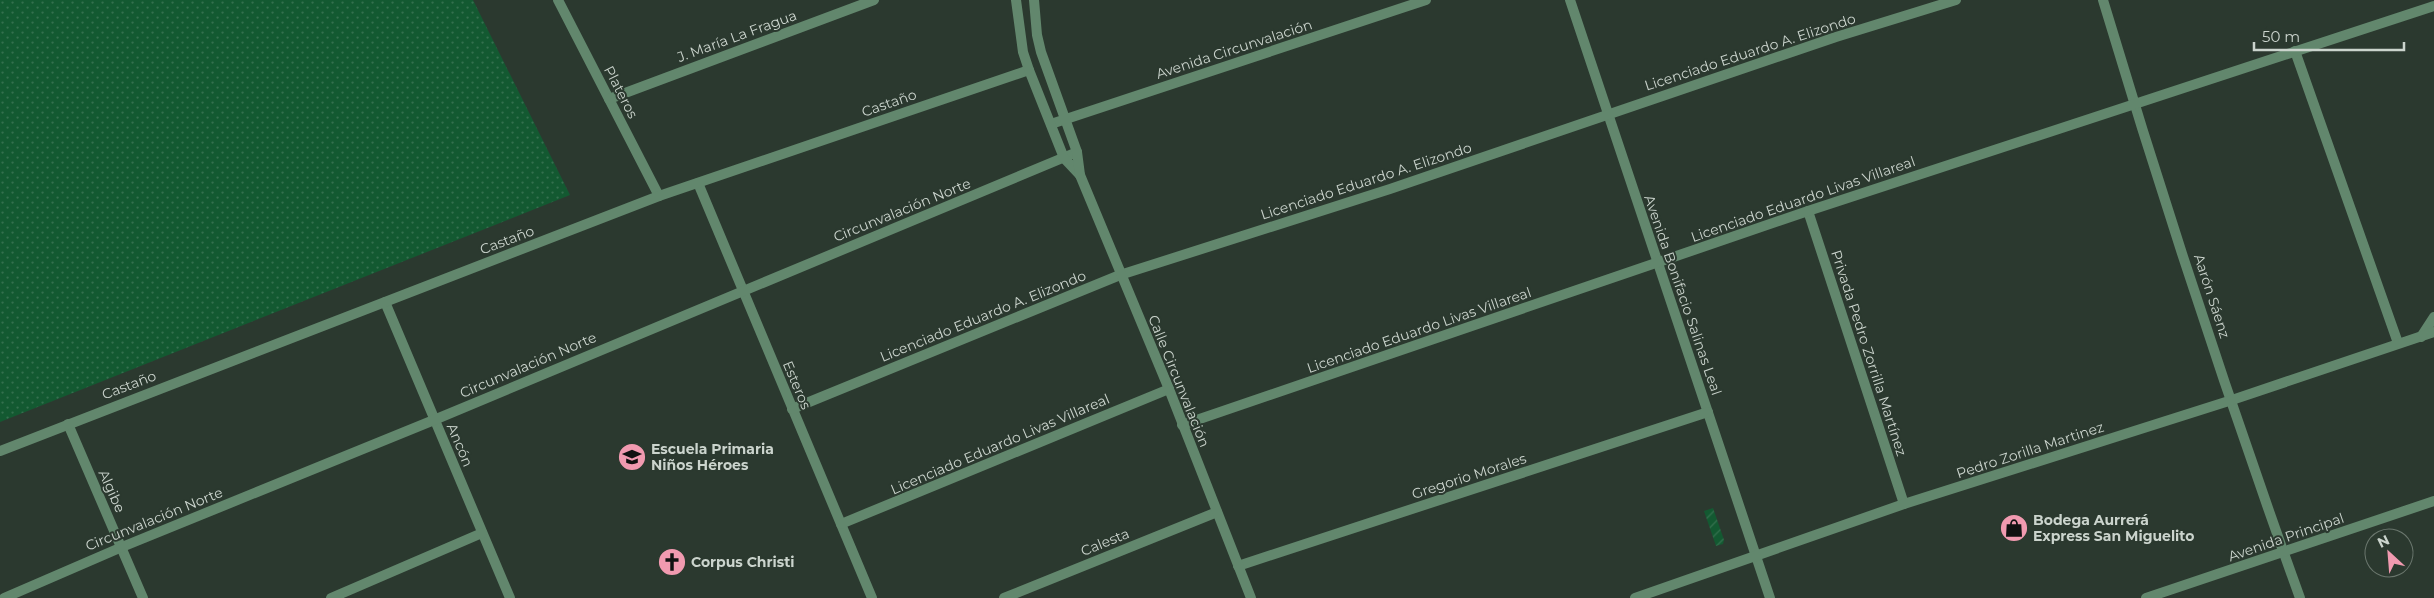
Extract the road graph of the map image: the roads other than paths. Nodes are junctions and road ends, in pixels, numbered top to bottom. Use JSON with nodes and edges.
{"nodes":[{"id":1,"x":558,"y":0,"type":"edge"},
{"id":2,"x":874,"y":0,"type":"edge"},
{"id":3,"x":1016,"y":0,"type":"edge"},
{"id":4,"x":1034,"y":0,"type":"edge"},
{"id":5,"x":1426,"y":0,"type":"edge"},
{"id":6,"x":1570,"y":0,"type":"edge"},
{"id":7,"x":1956,"y":0,"type":"edge"},
{"id":8,"x":2103,"y":0,"type":"edge"},
{"id":9,"x":2434,"y":6,"type":"edge"},
{"id":10,"x":2296,"y":51,"type":"junction"},
{"id":11,"x":1029,"y":70,"type":"junction"},
{"id":12,"x":609,"y":99,"type":"junction"},
{"id":13,"x":2134,"y":103,"type":"junction"},
{"id":14,"x":1607,"y":114,"type":"junction"},
{"id":15,"x":1066,"y":120,"type":"junction"},
{"id":16,"x":1051,"y":124,"type":"junction"},
{"id":17,"x":1077,"y":152,"type":"junction"},
{"id":18,"x":1064,"y":158,"type":"junction"},
{"id":19,"x":1080,"y":175,"type":"junction"},
{"id":20,"x":698,"y":183,"type":"junction"},
{"id":21,"x":659,"y":196,"type":"junction"},
{"id":22,"x":1808,"y":211,"type":"junction"},
{"id":23,"x":1658,"y":264,"type":"junction"},
{"id":24,"x":1120,"y":275,"type":"junction"},
{"id":25,"x":743,"y":291,"type":"junction"},
{"id":26,"x":385,"y":302,"type":"junction"},
{"id":27,"x":2434,"y":317,"type":"edge"},
{"id":28,"x":2434,"y":332,"type":"edge"},
{"id":29,"x":2421,"y":337,"type":"junction"},
{"id":30,"x":2398,"y":344,"type":"junction"},
{"id":31,"x":1168,"y":389,"type":"junction"},
{"id":32,"x":2232,"y":400,"type":"junction"},
{"id":33,"x":792,"y":409,"type":"junction"},
{"id":34,"x":1708,"y":412,"type":"junction"},
{"id":35,"x":434,"y":420,"type":"junction"},
{"id":36,"x":68,"y":424,"type":"junction"},
{"id":37,"x":1182,"y":425,"type":"junction"},
{"id":38,"x":0,"y":451,"type":"edge"},
{"id":39,"x":2434,"y":501,"type":"edge"},
{"id":40,"x":1904,"y":504,"type":"junction"},
{"id":41,"x":1217,"y":512,"type":"junction"},
{"id":42,"x":841,"y":524,"type":"junction"},
{"id":43,"x":482,"y":534,"type":"junction"},
{"id":44,"x":122,"y":547,"type":"junction"},
{"id":45,"x":2284,"y":553,"type":"junction"},
{"id":46,"x":1756,"y":557,"type":"junction"},
{"id":47,"x":1238,"y":566,"type":"junction"},
{"id":48,"x":4,"y":598,"type":"edge"},
{"id":49,"x":143,"y":598,"type":"edge"},
{"id":50,"x":331,"y":598,"type":"edge"},
{"id":51,"x":510,"y":598,"type":"edge"},
{"id":52,"x":872,"y":598,"type":"edge"},
{"id":53,"x":1004,"y":598,"type":"edge"},
{"id":54,"x":1251,"y":598,"type":"edge"},
{"id":55,"x":1636,"y":598,"type":"edge"},
{"id":56,"x":1770,"y":598,"type":"edge"},
{"id":57,"x":2146,"y":598,"type":"edge"},
{"id":58,"x":2300,"y":598,"type":"edge"}],
"edges":[{"from":1,"to":12,"type":"street","name":"Plateros"},
{"from":2,"to":12,"type":"street","name":"J. María La Fragua"},
{"from":3,"to":11,"type":"street","name":"Calle Circunvalación"},
{"from":4,"to":15,"type":"street","name":"Calle Circunvalación"},
{"from":5,"to":15,"type":"street","name":"Avenida Circunvalación"},
{"from":6,"to":14,"type":"street","name":"Avenida Bonifacio Salinas Leal"},
{"from":7,"to":14,"type":"street","name":"Licenciado Eduardo A. Elizondo"},
{"from":8,"to":13,"type":"street","name":"Aarón Sáenz"},
{"from":9,"to":10,"type":"street","name":"Licenciado Eduardo Livas Villareal"},
{"from":10,"to":13,"type":"street","name":"Licenciado Eduardo Livas Villareal"},
{"from":10,"to":30,"type":"street"},
{"from":11,"to":16,"type":"street","name":"Calle Circunvalación"},
{"from":11,"to":20,"type":"street","name":"Castaño"},
{"from":12,"to":21,"type":"street","name":"Plateros"},
{"from":13,"to":22,"type":"street","name":"Licenciado Eduardo Livas Villareal"},
{"from":13,"to":32,"type":"street","name":"Aarón Sáenz"},
{"from":14,"to":23,"type":"street","name":"Avenida Bonifacio Salinas Leal"},
{"from":14,"to":24,"type":"street","name":"Licenciado Eduardo A. Elizondo"},
{"from":15,"to":16,"type":"street","name":"Avenida Circunvalación"},
{"from":15,"to":17,"type":"street","name":"Calle Circunvalación"},
{"from":16,"to":18,"type":"street","name":"Calle Circunvalación"},
{"from":17,"to":18,"type":"street","name":"Circunvalación Norte"},
{"from":17,"to":19,"type":"street","name":"Calle Circunvalación"},
{"from":18,"to":19,"type":"street","name":"Calle Circunvalación"},
{"from":18,"to":25,"type":"street","name":"Circunvalación Norte"},
{"from":19,"to":24,"type":"street","name":"Calle Circunvalación"},
{"from":20,"to":21,"type":"street","name":"Castaño"},
{"from":20,"to":25,"type":"street","name":"Esteros"},
{"from":21,"to":26,"type":"street","name":"Castaño"},
{"from":22,"to":23,"type":"street","name":"Licenciado Eduardo Livas Villareal"},
{"from":22,"to":40,"type":"street","name":"Privada Pedro Zorrilla Martínez"},
{"from":23,"to":34,"type":"street","name":"Avenida Bonifacio Salinas Leal"},
{"from":23,"to":37,"type":"street","name":"Licenciado Eduardo Livas Villareal"},
{"from":24,"to":31,"type":"street","name":"Calle Circunvalación"},
{"from":24,"to":33,"type":"street","name":"Licenciado Eduardo A. Elizondo"},
{"from":25,"to":33,"type":"street","name":"Esteros"},
{"from":25,"to":35,"type":"street","name":"Circunvalación Norte"},
{"from":26,"to":35,"type":"street","name":"Ancón"},
{"from":26,"to":36,"type":"street","name":"Castaño"},
{"from":27,"to":29,"type":"street"},
{"from":28,"to":29,"type":"street","name":"Pedro Zorilla Martinez"},
{"from":29,"to":30,"type":"street","name":"Pedro Zorilla Martinez"},
{"from":30,"to":32,"type":"street","name":"Pedro Zorilla Martinez"},
{"from":31,"to":37,"type":"street","name":"Calle Circunvalación"},
{"from":31,"to":42,"type":"street","name":"Licenciado Eduardo Livas Villareal"},
{"from":32,"to":40,"type":"street","name":"Pedro Zorilla Martinez"},
{"from":32,"to":45,"type":"street","name":"Aarón Sáenz"},
{"from":33,"to":42,"type":"street","name":"Esteros"},
{"from":34,"to":46,"type":"street","name":"Avenida Bonifacio Salinas Leal"},
{"from":34,"to":47,"type":"street","name":"Gregorio Morales"},
{"from":35,"to":43,"type":"street","name":"Ancón"},
{"from":35,"to":44,"type":"street","name":"Circunvalación Norte"},
{"from":36,"to":38,"type":"street","name":"Castaño"},
{"from":36,"to":44,"type":"street","name":"Algibe"},
{"from":37,"to":41,"type":"street","name":"Calle Circunvalación"},
{"from":39,"to":45,"type":"street","name":"Avenida Principal"},
{"from":40,"to":46,"type":"street","name":"Pedro Zorilla Martinez"},
{"from":41,"to":47,"type":"street","name":"Calle Circunvalación"},
{"from":41,"to":53,"type":"street","name":"Calesta"},
{"from":42,"to":52,"type":"street","name":"Esteros"},
{"from":43,"to":50,"type":"street"},
{"from":43,"to":51,"type":"street","name":"Ancón"},
{"from":44,"to":48,"type":"street","name":"Circunvalación Norte"},
{"from":44,"to":49,"type":"street","name":"Algibe"},
{"from":45,"to":57,"type":"street","name":"Avenida Principal"},
{"from":45,"to":58,"type":"street","name":"Aarón Sáenz"},
{"from":46,"to":55,"type":"street","name":"Pedro Zorilla Martinez"},
{"from":46,"to":56,"type":"street","name":"Avenida Bonifacio Salinas Leal"},
{"from":47,"to":54,"type":"street","name":"Calle Circunvalación"}]}
